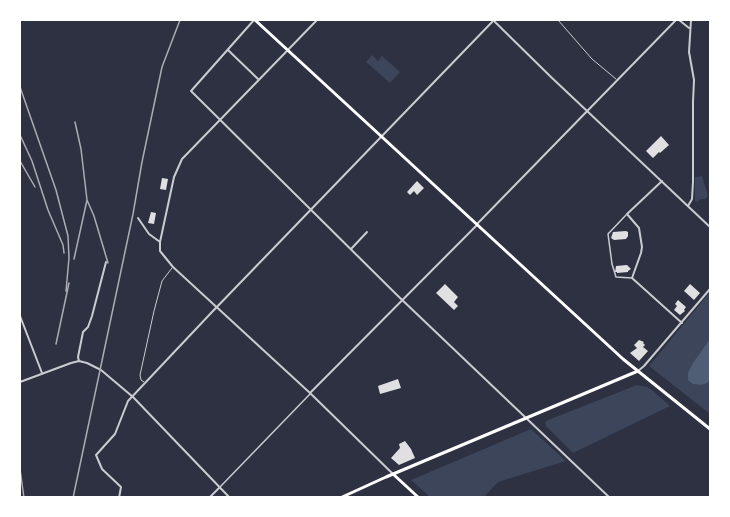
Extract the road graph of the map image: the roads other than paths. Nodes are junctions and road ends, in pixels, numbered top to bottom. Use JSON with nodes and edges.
{"nodes":[{"id":1,"x":255,"y":20,"type":"edge"},
{"id":2,"x":317,"y":20,"type":"edge"},
{"id":3,"x":493,"y":20,"type":"edge"},
{"id":4,"x":558,"y":20,"type":"edge"},
{"id":5,"x":678,"y":20,"type":"edge"},
{"id":6,"x":691,"y":20,"type":"edge"},
{"id":7,"x":689,"y":28,"type":"junction"},
{"id":8,"x":228,"y":50,"type":"junction"},
{"id":9,"x":288,"y":50,"type":"junction"},
{"id":10,"x":258,"y":79,"type":"junction"},
{"id":11,"x":618,"y":80,"type":"junction"},
{"id":12,"x":588,"y":111,"type":"junction"},
{"id":13,"x":220,"y":119,"type":"junction"},
{"id":14,"x":382,"y":137,"type":"junction"},
{"id":15,"x":662,"y":181,"type":"junction"},
{"id":16,"x":688,"y":206,"type":"junction"},
{"id":17,"x":311,"y":210,"type":"junction"},
{"id":18,"x":627,"y":214,"type":"junction"},
{"id":19,"x":138,"y":218,"type":"dead end"},
{"id":20,"x":477,"y":225,"type":"junction"},
{"id":21,"x":711,"y":227,"type":"edge"},
{"id":22,"x":367,"y":232,"type":"dead end"},
{"id":23,"x":160,"y":242,"type":"junction"},
{"id":24,"x":351,"y":249,"type":"junction"},
{"id":25,"x":106,"y":262,"type":"dead end"},
{"id":26,"x":172,"y":267,"type":"junction"},
{"id":27,"x":632,"y":278,"type":"junction"},
{"id":28,"x":711,"y":289,"type":"edge"},
{"id":29,"x":403,"y":301,"type":"junction"},
{"id":30,"x":217,"y":307,"type":"junction"},
{"id":31,"x":20,"y":316,"type":"edge"},
{"id":32,"x":682,"y":323,"type":"junction"},
{"id":33,"x":79,"y":362,"type":"junction"},
{"id":34,"x":638,"y":371,"type":"junction"},
{"id":35,"x":42,"y":373,"type":"junction"},
{"id":36,"x":20,"y":382,"type":"edge"},
{"id":37,"x":145,"y":384,"type":"junction"},
{"id":38,"x":310,"y":393,"type":"junction"},
{"id":39,"x":133,"y":397,"type":"junction"},
{"id":40,"x":526,"y":418,"type":"junction"},
{"id":41,"x":711,"y":429,"type":"edge"},
{"id":42,"x":393,"y":474,"type":"junction"},
{"id":43,"x":220,"y":486,"type":"junction"},
{"id":44,"x":119,"y":498,"type":"edge"},
{"id":45,"x":209,"y":498,"type":"edge"},
{"id":46,"x":230,"y":498,"type":"edge"},
{"id":47,"x":340,"y":498,"type":"edge"},
{"id":48,"x":419,"y":498,"type":"edge"},
{"id":49,"x":610,"y":498,"type":"edge"}],
"edges":[{"from":1,"to":8,"type":"street"},
{"from":1,"to":9,"type":"main road"},
{"from":2,"to":9,"type":"street"},
{"from":3,"to":12,"type":"street"},
{"from":3,"to":14,"type":"street"},
{"from":4,"to":11,"type":"lane"},
{"from":5,"to":7,"type":"street"},
{"from":5,"to":11,"type":"street"},
{"from":6,"to":7,"type":"street"},
{"from":7,"to":16,"type":"street"},
{"from":8,"to":10,"type":"street"},
{"from":8,"to":13,"type":"street"},
{"from":9,"to":10,"type":"street"},
{"from":9,"to":14,"type":"main road"},
{"from":10,"to":13,"type":"street"},
{"from":11,"to":12,"type":"street"},
{"from":12,"to":15,"type":"street"},
{"from":12,"to":20,"type":"street"},
{"from":13,"to":17,"type":"street"},
{"from":13,"to":23,"type":"street"},
{"from":14,"to":17,"type":"street"},
{"from":14,"to":20,"type":"main road"},
{"from":15,"to":16,"type":"street"},
{"from":15,"to":18,"type":"street"},
{"from":16,"to":21,"type":"street"},
{"from":17,"to":24,"type":"street"},
{"from":17,"to":30,"type":"street"},
{"from":18,"to":27,"type":"street"},
{"from":18,"to":27,"type":"street"},
{"from":19,"to":23,"type":"street"},
{"from":20,"to":29,"type":"street"},
{"from":20,"to":34,"type":"main road"},
{"from":22,"to":24,"type":"street"},
{"from":23,"to":26,"type":"street"},
{"from":24,"to":29,"type":"street"},
{"from":25,"to":33,"type":"street"},
{"from":26,"to":30,"type":"street"},
{"from":26,"to":37,"type":"lane"},
{"from":27,"to":32,"type":"street"},
{"from":28,"to":32,"type":"street"},
{"from":29,"to":38,"type":"street"},
{"from":29,"to":40,"type":"street"},
{"from":30,"to":37,"type":"street"},
{"from":30,"to":38,"type":"street"},
{"from":31,"to":35,"type":"street"},
{"from":32,"to":34,"type":"street"},
{"from":33,"to":35,"type":"street"},
{"from":33,"to":39,"type":"street"},
{"from":34,"to":40,"type":"main road"},
{"from":34,"to":41,"type":"main road"},
{"from":35,"to":36,"type":"street"},
{"from":37,"to":39,"type":"street"},
{"from":38,"to":42,"type":"street"},
{"from":38,"to":43,"type":"street"},
{"from":39,"to":43,"type":"street"},
{"from":39,"to":44,"type":"street"},
{"from":40,"to":42,"type":"main road"},
{"from":40,"to":49,"type":"street"},
{"from":42,"to":47,"type":"main road"},
{"from":42,"to":48,"type":"main road"},
{"from":43,"to":45,"type":"street"},
{"from":43,"to":46,"type":"street"}]}
